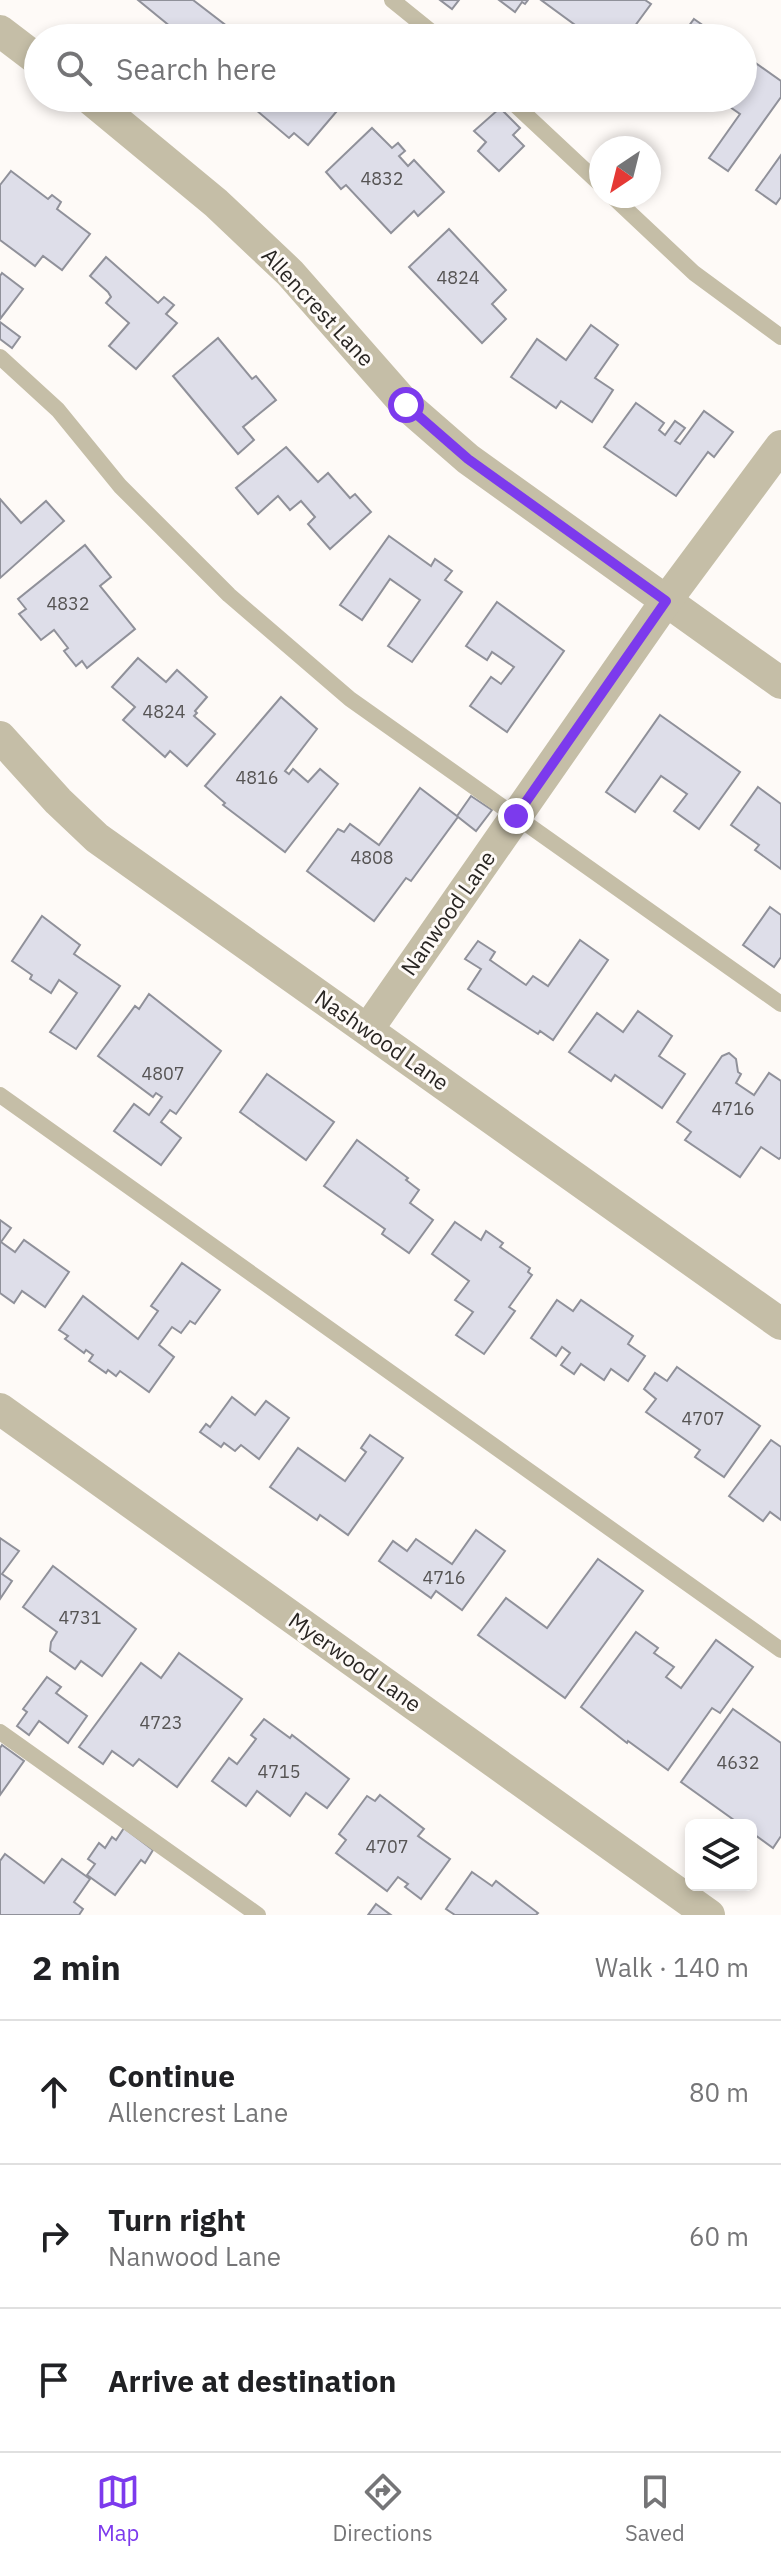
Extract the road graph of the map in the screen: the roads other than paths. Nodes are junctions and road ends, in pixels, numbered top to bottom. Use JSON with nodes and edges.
{"nodes":[{"id":1,"x":392,"y":0,"type":"edge"},
{"id":2,"x":422,"y":24,"type":"edge"},
{"id":3,"x":0,"y":31,"type":"edge"},
{"id":4,"x":24,"y":49,"type":"edge"},
{"id":5,"x":106,"y":112,"type":"edge"},
{"id":6,"x":523,"y":112,"type":"edge"},
{"id":7,"x":589,"y":174,"type":"edge"},
{"id":8,"x":625,"y":208,"type":"edge"},
{"id":9,"x":781,"y":337,"type":"edge"},
{"id":10,"x":0,"y":357,"type":"edge"},
{"id":11,"x":781,"y":446,"type":"edge"},
{"id":12,"x":666,"y":601,"type":"junction"},
{"id":13,"x":781,"y":683,"type":"edge"},
{"id":14,"x":0,"y":737,"type":"edge"},
{"id":15,"x":516,"y":816,"type":"junction"},
{"id":16,"x":781,"y":1004,"type":"edge"},
{"id":17,"x":368,"y":1029,"type":"junction"},
{"id":18,"x":0,"y":1095,"type":"edge"},
{"id":19,"x":781,"y":1324,"type":"edge"},
{"id":20,"x":0,"y":1409,"type":"edge"},
{"id":21,"x":781,"y":1650,"type":"edge"},
{"id":22,"x":0,"y":1732,"type":"edge"},
{"id":23,"x":258,"y":1915,"type":"edge"},
{"id":24,"x":709,"y":1915,"type":"edge"}],
"edges":[{"from":1,"to":2,"type":"lane"},
{"from":3,"to":4,"type":"street"},
{"from":5,"to":12,"type":"street","name":"Allencrest Lane"},
{"from":6,"to":7,"type":"lane"},
{"from":8,"to":9,"type":"lane"},
{"from":10,"to":15,"type":"lane"},
{"from":11,"to":12,"type":"street","name":"Nanwood Lane"},
{"from":12,"to":13,"type":"street","name":"Allencrest Lane"},
{"from":12,"to":15,"type":"street","name":"Nanwood Lane"},
{"from":14,"to":17,"type":"street","name":"Nashwood Lane"},
{"from":15,"to":16,"type":"lane"},
{"from":15,"to":17,"type":"street","name":"Nanwood Lane"},
{"from":17,"to":19,"type":"street","name":"Nashwood Lane"},
{"from":18,"to":21,"type":"lane"},
{"from":20,"to":24,"type":"street","name":"Myerwood Lane"},
{"from":22,"to":23,"type":"lane"}]}
